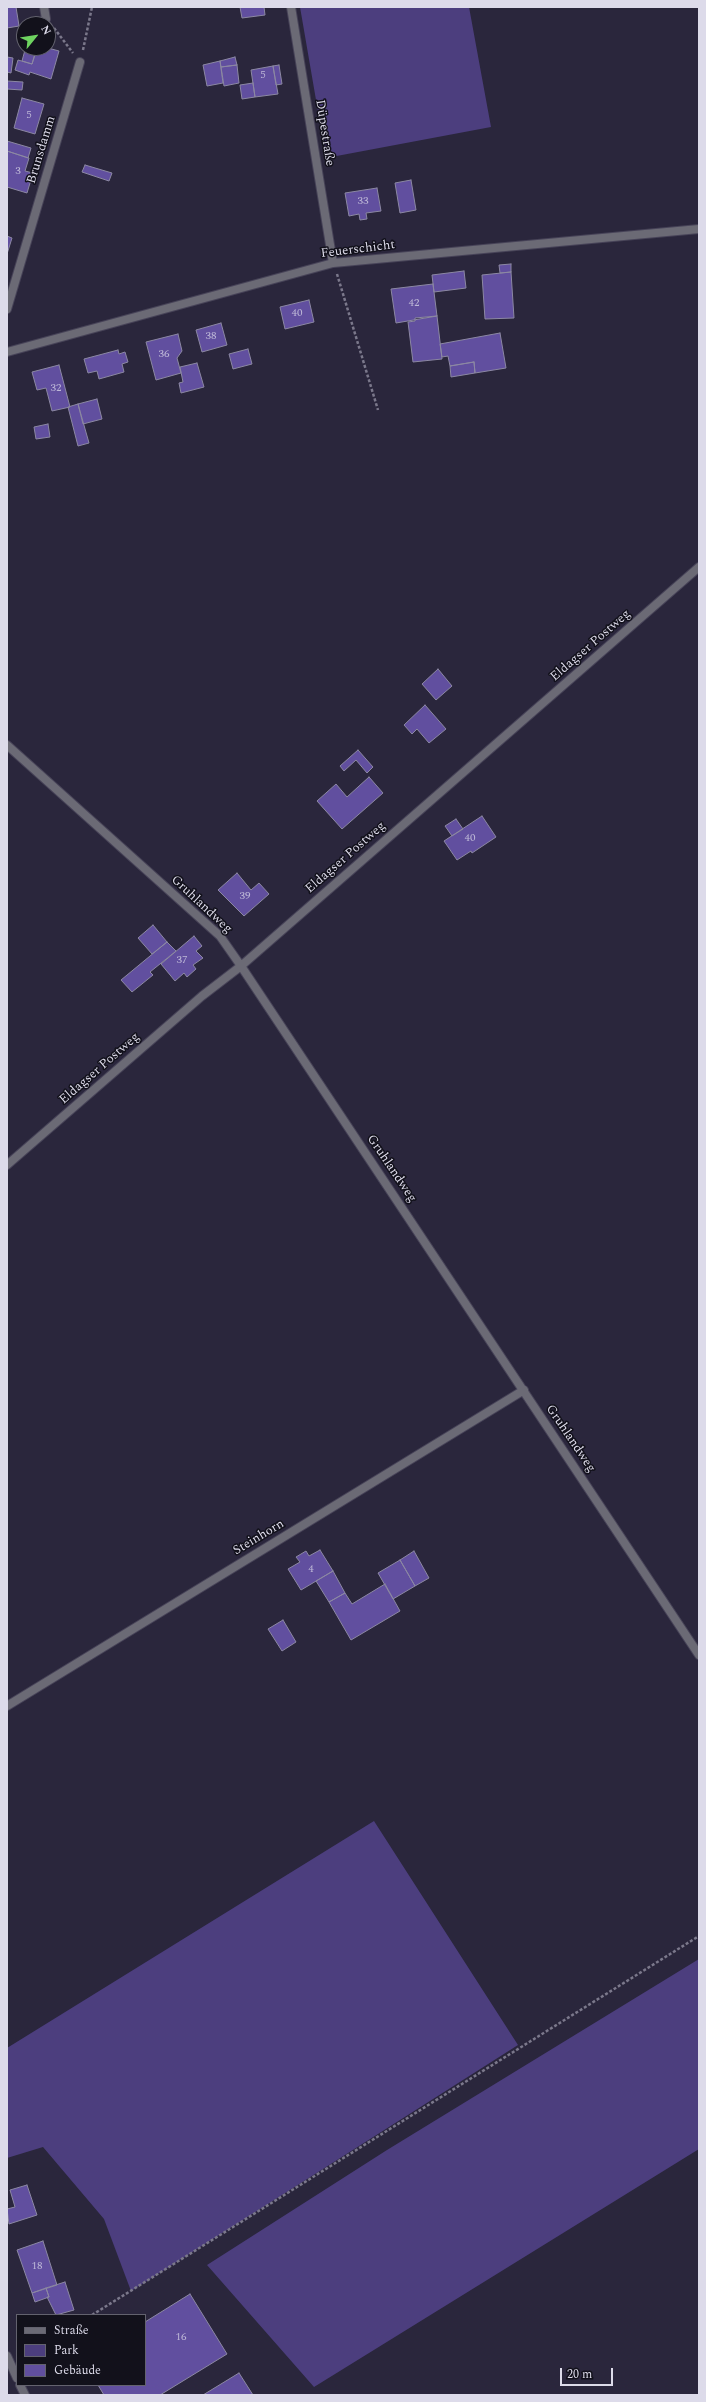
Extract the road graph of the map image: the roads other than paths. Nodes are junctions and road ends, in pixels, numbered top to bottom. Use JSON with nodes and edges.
{"nodes":[{"id":1,"x":291,"y":7,"type":"edge"},
{"id":2,"x":80,"y":62,"type":"road end"},
{"id":3,"x":699,"y":229,"type":"edge"},
{"id":4,"x":333,"y":263,"type":"junction"},
{"id":5,"x":7,"y":309,"type":"edge"},
{"id":6,"x":7,"y":352,"type":"edge"},
{"id":7,"x":699,"y":567,"type":"edge"},
{"id":8,"x":7,"y":745,"type":"edge"},
{"id":9,"x":242,"y":966,"type":"junction"},
{"id":10,"x":7,"y":1165,"type":"edge"},
{"id":11,"x":524,"y":1390,"type":"junction"},
{"id":12,"x":699,"y":1655,"type":"edge"},
{"id":13,"x":7,"y":1706,"type":"edge"},
{"id":14,"x":7,"y":2356,"type":"edge"},
{"id":15,"x":16,"y":2376,"type":"edge"},
{"id":16,"x":20,"y":2386,"type":"edge"},
{"id":17,"x":25,"y":2395,"type":"edge"}],
"edges":[{"from":1,"to":4,"type":"street","name":"Düpestraße"},
{"from":2,"to":5,"type":"street","name":"Brunsdamm"},
{"from":3,"to":4,"type":"street","name":"Feuerschicht"},
{"from":4,"to":6,"type":"street","name":"Feuerschicht"},
{"from":7,"to":9,"type":"street","name":"Eldagser Postweg"},
{"from":8,"to":9,"type":"street","name":"Gruhlandweg"},
{"from":9,"to":10,"type":"street","name":"Eldagser Postweg"},
{"from":9,"to":11,"type":"street","name":"Gruhlandweg"},
{"from":11,"to":12,"type":"street","name":"Gruhlandweg"},
{"from":11,"to":13,"type":"street","name":"Steinhorn"},
{"from":14,"to":15,"type":"street"},
{"from":16,"to":17,"type":"street"}]}
